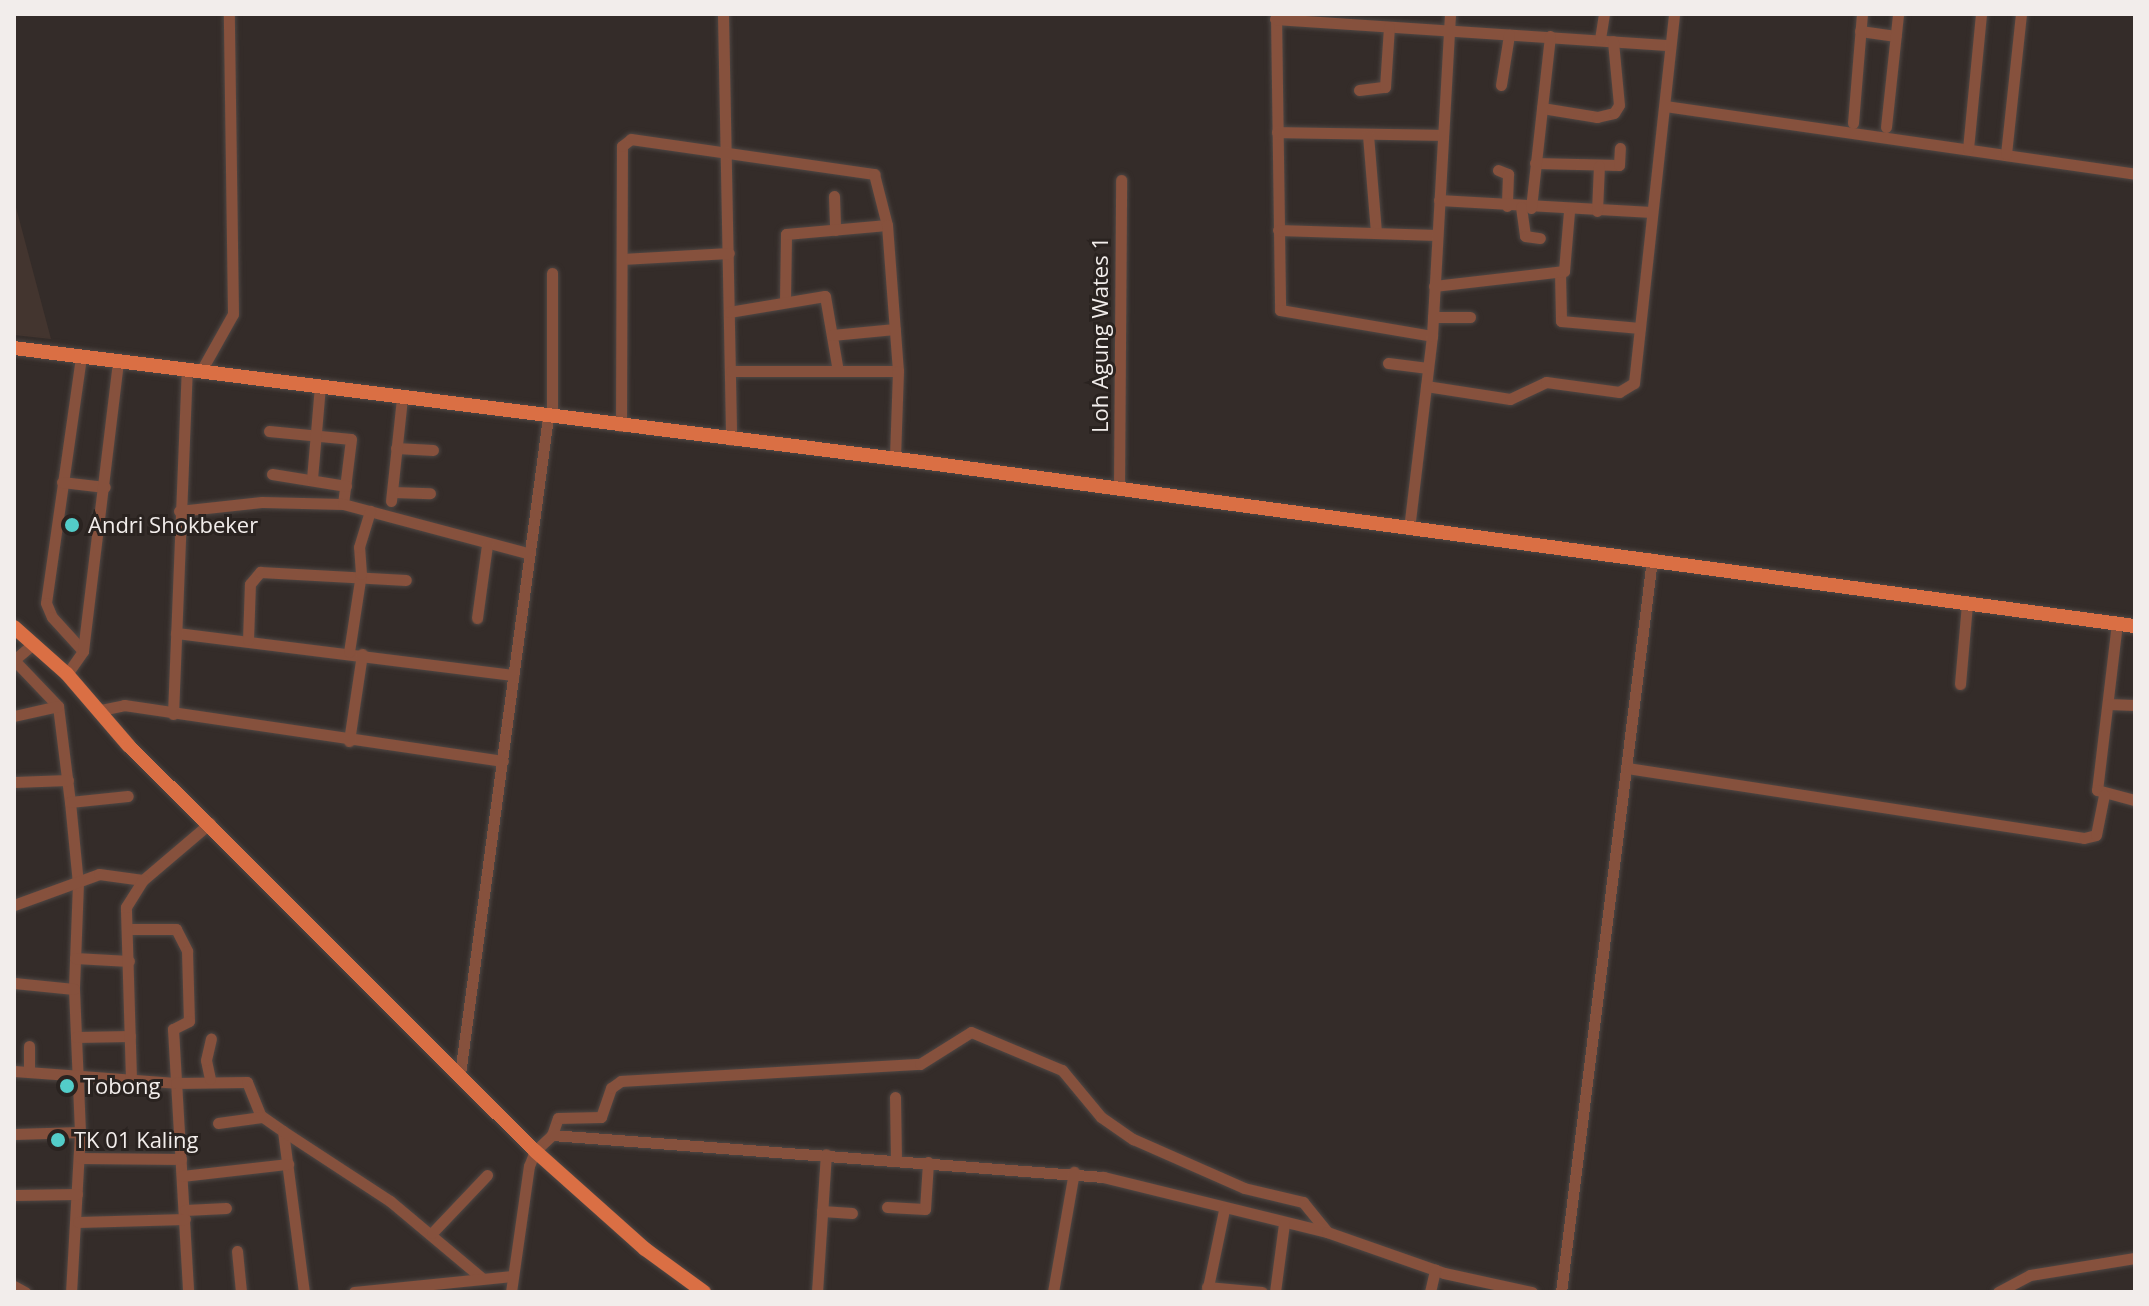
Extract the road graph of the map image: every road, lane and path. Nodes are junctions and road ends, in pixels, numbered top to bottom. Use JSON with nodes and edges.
{"nodes":[{"id":1,"x":229,"y":14,"type":"edge"},
{"id":2,"x":723,"y":14,"type":"edge"},
{"id":3,"x":1450,"y":14,"type":"edge"},
{"id":4,"x":1604,"y":14,"type":"edge"},
{"id":5,"x":1674,"y":14,"type":"edge"},
{"id":6,"x":1862,"y":14,"type":"edge"},
{"id":7,"x":1898,"y":14,"type":"edge"},
{"id":8,"x":1981,"y":14,"type":"edge"},
{"id":9,"x":2021,"y":14,"type":"edge"},
{"id":10,"x":1276,"y":16,"type":"edge"},
{"id":11,"x":1344,"y":19,"type":"edge"},
{"id":12,"x":1389,"y":27,"type":"junction"},
{"id":13,"x":1449,"y":29,"type":"junction"},
{"id":14,"x":1860,"y":31,"type":"junction"},
{"id":15,"x":1509,"y":35,"type":"junction"},
{"id":16,"x":1550,"y":36,"type":"junction"},
{"id":17,"x":1896,"y":36,"type":"junction"},
{"id":18,"x":1600,"y":39,"type":"junction"},
{"id":19,"x":1613,"y":41,"type":"junction"},
{"id":20,"x":1670,"y":45,"type":"junction"},
{"id":21,"x":1501,"y":85,"type":"dead end"},
{"id":22,"x":1359,"y":90,"type":"dead end"},
{"id":23,"x":1665,"y":106,"type":"junction"},
{"id":24,"x":1542,"y":108,"type":"junction"},
{"id":25,"x":1853,"y":123,"type":"dead end"},
{"id":26,"x":1886,"y":127,"type":"dead end"},
{"id":27,"x":1277,"y":132,"type":"junction"},
{"id":28,"x":1368,"y":135,"type":"junction"},
{"id":29,"x":1442,"y":135,"type":"junction"},
{"id":30,"x":1620,"y":148,"type":"dead end"},
{"id":31,"x":1968,"y":149,"type":"junction"},
{"id":32,"x":727,"y":152,"type":"junction"},
{"id":33,"x":2006,"y":154,"type":"junction"},
{"id":34,"x":1535,"y":163,"type":"junction"},
{"id":35,"x":1599,"y":166,"type":"junction"},
{"id":36,"x":1498,"y":170,"type":"dead end"},
{"id":37,"x":2135,"y":174,"type":"edge"},
{"id":38,"x":1121,"y":180,"type":"dead end"},
{"id":39,"x":834,"y":196,"type":"dead end"},
{"id":40,"x":1439,"y":200,"type":"junction"},
{"id":41,"x":1507,"y":206,"type":"junction"},
{"id":42,"x":1526,"y":208,"type":"junction"},
{"id":43,"x":1569,"y":211,"type":"junction"},
{"id":44,"x":1597,"y":211,"type":"junction"},
{"id":45,"x":1652,"y":212,"type":"junction"},
{"id":46,"x":887,"y":225,"type":"junction"},
{"id":47,"x":835,"y":230,"type":"junction"},
{"id":48,"x":1278,"y":230,"type":"junction"},
{"id":49,"x":1376,"y":232,"type":"junction"},
{"id":50,"x":1437,"y":235,"type":"junction"},
{"id":51,"x":1540,"y":238,"type":"dead end"},
{"id":52,"x":729,"y":253,"type":"junction"},
{"id":53,"x":622,"y":259,"type":"junction"},
{"id":54,"x":1560,"y":272,"type":"junction"},
{"id":55,"x":552,"y":273,"type":"dead end"},
{"id":56,"x":1434,"y":286,"type":"junction"},
{"id":57,"x":785,"y":300,"type":"junction"},
{"id":58,"x":729,"y":312,"type":"junction"},
{"id":59,"x":1433,"y":317,"type":"junction"},
{"id":60,"x":1470,"y":317,"type":"dead end"},
{"id":61,"x":1640,"y":328,"type":"junction"},
{"id":62,"x":895,"y":329,"type":"junction"},
{"id":63,"x":832,"y":335,"type":"junction"},
{"id":64,"x":1432,"y":336,"type":"junction"},
{"id":65,"x":14,"y":348,"type":"edge"},
{"id":66,"x":81,"y":357,"type":"junction"},
{"id":67,"x":118,"y":361,"type":"junction"},
{"id":68,"x":1388,"y":363,"type":"dead end"},
{"id":69,"x":1428,"y":368,"type":"junction"},
{"id":70,"x":194,"y":371,"type":"junction"},
{"id":71,"x":731,"y":371,"type":"junction"},
{"id":72,"x":838,"y":371,"type":"junction"},
{"id":73,"x":898,"y":371,"type":"junction"},
{"id":74,"x":320,"y":386,"type":"junction"},
{"id":75,"x":1426,"y":386,"type":"junction"},
{"id":76,"x":402,"y":398,"type":"junction"},
{"id":77,"x":550,"y":417,"type":"junction"},
{"id":78,"x":621,"y":426,"type":"junction"},
{"id":79,"x":269,"y":431,"type":"dead end"},
{"id":80,"x":314,"y":435,"type":"junction"},
{"id":81,"x":731,"y":440,"type":"junction"},
{"id":82,"x":396,"y":448,"type":"junction"},
{"id":83,"x":433,"y":450,"type":"dead end"},
{"id":84,"x":895,"y":459,"type":"junction"},
{"id":85,"x":272,"y":474,"type":"dead end"},
{"id":86,"x":312,"y":479,"type":"junction"},
{"id":87,"x":62,"y":482,"type":"junction"},
{"id":88,"x":346,"y":486,"type":"junction"},
{"id":89,"x":105,"y":487,"type":"junction"},
{"id":90,"x":1119,"y":490,"type":"junction"},
{"id":91,"x":430,"y":493,"type":"dead end"},
{"id":92,"x":343,"y":504,"type":"junction"},
{"id":93,"x":179,"y":511,"type":"junction"},
{"id":94,"x":370,"y":511,"type":"junction"},
{"id":95,"x":1409,"y":529,"type":"junction"},
{"id":96,"x":487,"y":545,"type":"junction"},
{"id":97,"x":527,"y":553,"type":"junction"},
{"id":98,"x":1652,"y":559,"type":"junction"},
{"id":99,"x":361,"y":574,"type":"junction"},
{"id":100,"x":406,"y":580,"type":"dead end"},
{"id":101,"x":1967,"y":604,"type":"junction"},
{"id":102,"x":477,"y":618,"type":"dead end"},
{"id":103,"x":2117,"y":623,"type":"junction"},
{"id":104,"x":2135,"y":626,"type":"edge"},
{"id":105,"x":14,"y":627,"type":"edge"},
{"id":106,"x":176,"y":633,"type":"junction"},
{"id":107,"x":248,"y":640,"type":"junction"},
{"id":108,"x":26,"y":649,"type":"junction"},
{"id":109,"x":83,"y":651,"type":"junction"},
{"id":110,"x":349,"y":652,"type":"junction"},
{"id":111,"x":362,"y":654,"type":"junction"},
{"id":112,"x":67,"y":674,"type":"junction"},
{"id":113,"x":513,"y":675,"type":"junction"},
{"id":114,"x":1960,"y":684,"type":"dead end"},
{"id":115,"x":2108,"y":704,"type":"junction"},
{"id":116,"x":2135,"y":705,"type":"edge"},
{"id":117,"x":58,"y":706,"type":"junction"},
{"id":118,"x":101,"y":710,"type":"junction"},
{"id":119,"x":173,"y":714,"type":"junction"},
{"id":120,"x":14,"y":716,"type":"edge"},
{"id":121,"x":349,"y":741,"type":"junction"},
{"id":122,"x":503,"y":761,"type":"junction"},
{"id":123,"x":1627,"y":768,"type":"junction"},
{"id":124,"x":68,"y":780,"type":"junction"},
{"id":125,"x":14,"y":782,"type":"edge"},
{"id":126,"x":2104,"y":795,"type":"junction"},
{"id":127,"x":128,"y":796,"type":"dead end"},
{"id":128,"x":2135,"y":800,"type":"edge"},
{"id":129,"x":70,"y":802,"type":"junction"},
{"id":130,"x":208,"y":826,"type":"junction"},
{"id":131,"x":143,"y":880,"type":"junction"},
{"id":132,"x":78,"y":883,"type":"junction"},
{"id":133,"x":14,"y":905,"type":"edge"},
{"id":134,"x":129,"y":929,"type":"junction"},
{"id":135,"x":75,"y":958,"type":"junction"},
{"id":136,"x":129,"y":961,"type":"junction"},
{"id":137,"x":14,"y":983,"type":"edge"},
{"id":138,"x":74,"y":989,"type":"junction"},
{"id":139,"x":130,"y":1036,"type":"junction"},
{"id":140,"x":76,"y":1037,"type":"junction"},
{"id":141,"x":211,"y":1039,"type":"dead end"},
{"id":142,"x":29,"y":1046,"type":"dead end"},
{"id":143,"x":14,"y":1071,"type":"edge"},
{"id":144,"x":29,"y":1072,"type":"junction"},
{"id":145,"x":75,"y":1074,"type":"junction"},
{"id":146,"x":460,"y":1074,"type":"junction"},
{"id":147,"x":131,"y":1079,"type":"junction"},
{"id":148,"x":210,"y":1079,"type":"junction"},
{"id":149,"x":176,"y":1083,"type":"junction"},
{"id":150,"x":895,"y":1097,"type":"dead end"},
{"id":151,"x":262,"y":1117,"type":"junction"},
{"id":152,"x":218,"y":1123,"type":"dead end"},
{"id":153,"x":283,"y":1131,"type":"junction"},
{"id":154,"x":80,"y":1132,"type":"junction"},
{"id":155,"x":14,"y":1134,"type":"edge"},
{"id":156,"x":552,"y":1135,"type":"junction"},
{"id":157,"x":826,"y":1154,"type":"junction"},
{"id":158,"x":80,"y":1158,"type":"junction"},
{"id":159,"x":532,"y":1158,"type":"junction"},
{"id":160,"x":181,"y":1159,"type":"junction"},
{"id":161,"x":896,"y":1159,"type":"junction"},
{"id":162,"x":928,"y":1162,"type":"junction"},
{"id":163,"x":288,"y":1164,"type":"junction"},
{"id":164,"x":1074,"y":1172,"type":"junction"},
{"id":165,"x":487,"y":1175,"type":"dead end"},
{"id":166,"x":182,"y":1176,"type":"junction"},
{"id":167,"x":77,"y":1194,"type":"junction"},
{"id":168,"x":14,"y":1195,"type":"edge"},
{"id":169,"x":887,"y":1207,"type":"dead end"},
{"id":170,"x":226,"y":1208,"type":"dead end"},
{"id":171,"x":1224,"y":1210,"type":"junction"},
{"id":172,"x":822,"y":1211,"type":"junction"},
{"id":173,"x":852,"y":1213,"type":"dead end"},
{"id":174,"x":185,"y":1215,"type":"junction"},
{"id":175,"x":78,"y":1222,"type":"junction"},
{"id":176,"x":1284,"y":1224,"type":"junction"},
{"id":177,"x":1327,"y":1232,"type":"junction"},
{"id":178,"x":432,"y":1233,"type":"junction"},
{"id":179,"x":237,"y":1251,"type":"dead end"},
{"id":180,"x":2135,"y":1258,"type":"edge"},
{"id":181,"x":1435,"y":1270,"type":"junction"},
{"id":182,"x":512,"y":1276,"type":"junction"},
{"id":183,"x":483,"y":1279,"type":"junction"},
{"id":184,"x":14,"y":1286,"type":"edge"},
{"id":185,"x":451,"y":1287,"type":"edge"},
{"id":186,"x":377,"y":1290,"type":"edge"},
{"id":187,"x":1207,"y":1290,"type":"edge"},
{"id":188,"x":25,"y":1292,"type":"edge"},
{"id":189,"x":71,"y":1292,"type":"edge"},
{"id":190,"x":188,"y":1292,"type":"edge"},
{"id":191,"x":241,"y":1292,"type":"edge"},
{"id":192,"x":304,"y":1292,"type":"edge"},
{"id":193,"x":354,"y":1292,"type":"edge"},
{"id":194,"x":511,"y":1292,"type":"edge"},
{"id":195,"x":704,"y":1292,"type":"edge"},
{"id":196,"x":817,"y":1292,"type":"edge"},
{"id":197,"x":1053,"y":1292,"type":"edge"},
{"id":198,"x":1262,"y":1292,"type":"edge"},
{"id":199,"x":1275,"y":1292,"type":"edge"},
{"id":200,"x":1430,"y":1292,"type":"edge"},
{"id":201,"x":1532,"y":1292,"type":"edge"},
{"id":202,"x":1561,"y":1292,"type":"edge"},
{"id":203,"x":1998,"y":1292,"type":"edge"}],
"edges":[{"from":1,"to":70,"type":"street"},
{"from":2,"to":32,"type":"street"},
{"from":3,"to":13,"type":"street"},
{"from":4,"to":18,"type":"street"},
{"from":5,"to":20,"type":"street"},
{"from":6,"to":14,"type":"street"},
{"from":7,"to":17,"type":"street"},
{"from":8,"to":31,"type":"street"},
{"from":9,"to":33,"type":"street"},
{"from":10,"to":11,"type":"street"},
{"from":10,"to":27,"type":"street"},
{"from":11,"to":12,"type":"street"},
{"from":12,"to":13,"type":"street"},
{"from":12,"to":22,"type":"street"},
{"from":13,"to":15,"type":"street"},
{"from":13,"to":29,"type":"street"},
{"from":14,"to":17,"type":"street"},
{"from":14,"to":25,"type":"street"},
{"from":15,"to":16,"type":"street"},
{"from":15,"to":21,"type":"street"},
{"from":16,"to":18,"type":"street"},
{"from":16,"to":24,"type":"street"},
{"from":17,"to":26,"type":"street"},
{"from":18,"to":19,"type":"street"},
{"from":19,"to":20,"type":"street"},
{"from":19,"to":24,"type":"street"},
{"from":20,"to":23,"type":"street"},
{"from":23,"to":31,"type":"street"},
{"from":23,"to":45,"type":"street"},
{"from":24,"to":34,"type":"street"},
{"from":27,"to":28,"type":"street"},
{"from":27,"to":48,"type":"street"},
{"from":28,"to":29,"type":"street"},
{"from":28,"to":49,"type":"street"},
{"from":29,"to":40,"type":"street"},
{"from":30,"to":35,"type":"street"},
{"from":31,"to":33,"type":"street"},
{"from":32,"to":46,"type":"street"},
{"from":32,"to":52,"type":"street"},
{"from":32,"to":53,"type":"street"},
{"from":33,"to":37,"type":"street"},
{"from":34,"to":35,"type":"street"},
{"from":34,"to":42,"type":"street"},
{"from":35,"to":44,"type":"street"},
{"from":36,"to":41,"type":"street"},
{"from":38,"to":90,"type":"street","name":"Loh Agung Wates 1"},
{"from":39,"to":47,"type":"street"},
{"from":40,"to":41,"type":"street"},
{"from":40,"to":50,"type":"street"},
{"from":41,"to":42,"type":"street"},
{"from":42,"to":43,"type":"street"},
{"from":42,"to":51,"type":"street"},
{"from":43,"to":44,"type":"street"},
{"from":43,"to":54,"type":"street"},
{"from":44,"to":45,"type":"street"},
{"from":45,"to":61,"type":"street"},
{"from":46,"to":47,"type":"street"},
{"from":46,"to":62,"type":"street"},
{"from":47,"to":57,"type":"street"},
{"from":48,"to":49,"type":"street"},
{"from":48,"to":64,"type":"street"},
{"from":49,"to":50,"type":"street"},
{"from":50,"to":56,"type":"street"},
{"from":52,"to":53,"type":"street"},
{"from":52,"to":58,"type":"street"},
{"from":53,"to":78,"type":"street"},
{"from":54,"to":56,"type":"street"},
{"from":54,"to":61,"type":"street"},
{"from":55,"to":77,"type":"street"},
{"from":56,"to":59,"type":"street"},
{"from":57,"to":58,"type":"street"},
{"from":57,"to":63,"type":"street"},
{"from":58,"to":71,"type":"street"},
{"from":59,"to":60,"type":"street"},
{"from":59,"to":64,"type":"street"},
{"from":61,"to":75,"type":"street"},
{"from":62,"to":63,"type":"street"},
{"from":62,"to":73,"type":"street"},
{"from":63,"to":72,"type":"street"},
{"from":64,"to":69,"type":"street"},
{"from":65,"to":66,"type":"main road"},
{"from":66,"to":67,"type":"main road"},
{"from":66,"to":87,"type":"street"},
{"from":67,"to":70,"type":"main road"},
{"from":67,"to":89,"type":"street"},
{"from":68,"to":69,"type":"street"},
{"from":69,"to":75,"type":"street"},
{"from":70,"to":74,"type":"main road"},
{"from":70,"to":93,"type":"street"},
{"from":71,"to":72,"type":"street"},
{"from":71,"to":81,"type":"street"},
{"from":72,"to":73,"type":"street"},
{"from":73,"to":84,"type":"street"},
{"from":74,"to":76,"type":"main road"},
{"from":74,"to":80,"type":"street"},
{"from":75,"to":95,"type":"street"},
{"from":76,"to":77,"type":"main road"},
{"from":76,"to":82,"type":"street"},
{"from":77,"to":78,"type":"main road"},
{"from":77,"to":97,"type":"street"},
{"from":78,"to":81,"type":"main road"},
{"from":79,"to":80,"type":"street"},
{"from":80,"to":86,"type":"street"},
{"from":80,"to":88,"type":"street"},
{"from":81,"to":84,"type":"main road"},
{"from":82,"to":83,"type":"street"},
{"from":82,"to":91,"type":"street"},
{"from":84,"to":90,"type":"main road"},
{"from":85,"to":86,"type":"street"},
{"from":86,"to":88,"type":"street"},
{"from":87,"to":89,"type":"street"},
{"from":87,"to":109,"type":"street"},
{"from":88,"to":92,"type":"street"},
{"from":89,"to":109,"type":"street"},
{"from":90,"to":95,"type":"main road"},
{"from":92,"to":93,"type":"street"},
{"from":92,"to":94,"type":"street"},
{"from":93,"to":106,"type":"street"},
{"from":94,"to":96,"type":"street"},
{"from":94,"to":99,"type":"street"},
{"from":95,"to":98,"type":"main road"},
{"from":96,"to":97,"type":"street"},
{"from":96,"to":102,"type":"street"},
{"from":97,"to":113,"type":"street"},
{"from":98,"to":101,"type":"main road"},
{"from":98,"to":123,"type":"street"},
{"from":99,"to":100,"type":"street"},
{"from":99,"to":107,"type":"street"},
{"from":99,"to":110,"type":"street"},
{"from":101,"to":103,"type":"main road"},
{"from":101,"to":114,"type":"street"},
{"from":103,"to":104,"type":"main road"},
{"from":103,"to":115,"type":"street"},
{"from":105,"to":108,"type":"main road"},
{"from":106,"to":107,"type":"street"},
{"from":106,"to":119,"type":"street"},
{"from":107,"to":110,"type":"street"},
{"from":108,"to":112,"type":"main road"},
{"from":108,"to":117,"type":"street"},
{"from":109,"to":112,"type":"street"},
{"from":110,"to":111,"type":"street"},
{"from":111,"to":113,"type":"street"},
{"from":111,"to":121,"type":"street"},
{"from":112,"to":118,"type":"main road"},
{"from":113,"to":122,"type":"street"},
{"from":115,"to":116,"type":"street"},
{"from":115,"to":126,"type":"street"},
{"from":117,"to":120,"type":"street"},
{"from":117,"to":124,"type":"street"},
{"from":118,"to":119,"type":"street"},
{"from":118,"to":130,"type":"main road"},
{"from":119,"to":121,"type":"street"},
{"from":121,"to":122,"type":"street"},
{"from":122,"to":146,"type":"street"},
{"from":123,"to":126,"type":"street"},
{"from":123,"to":202,"type":"street"},
{"from":124,"to":125,"type":"street"},
{"from":124,"to":129,"type":"street"},
{"from":126,"to":128,"type":"street"},
{"from":127,"to":129,"type":"street"},
{"from":129,"to":132,"type":"street"},
{"from":130,"to":131,"type":"street"},
{"from":130,"to":146,"type":"main road"},
{"from":131,"to":132,"type":"street"},
{"from":131,"to":134,"type":"street"},
{"from":132,"to":133,"type":"street"},
{"from":132,"to":135,"type":"street"},
{"from":134,"to":136,"type":"street"},
{"from":134,"to":149,"type":"street"},
{"from":135,"to":136,"type":"street"},
{"from":135,"to":138,"type":"street"},
{"from":136,"to":139,"type":"street"},
{"from":137,"to":138,"type":"street"},
{"from":138,"to":140,"type":"street"},
{"from":139,"to":140,"type":"street"},
{"from":139,"to":147,"type":"street"},
{"from":140,"to":145,"type":"street"},
{"from":141,"to":148,"type":"street"},
{"from":142,"to":144,"type":"street"},
{"from":143,"to":144,"type":"street"},
{"from":144,"to":145,"type":"street"},
{"from":145,"to":147,"type":"street"},
{"from":145,"to":154,"type":"street"},
{"from":146,"to":159,"type":"main road"},
{"from":147,"to":149,"type":"street"},
{"from":148,"to":149,"type":"street"},
{"from":148,"to":151,"type":"street"},
{"from":149,"to":160,"type":"street"},
{"from":150,"to":161,"type":"street"},
{"from":151,"to":152,"type":"street"},
{"from":151,"to":153,"type":"street"},
{"from":153,"to":163,"type":"street"},
{"from":153,"to":178,"type":"street"},
{"from":154,"to":155,"type":"street"},
{"from":154,"to":158,"type":"street"},
{"from":156,"to":157,"type":"street"},
{"from":156,"to":159,"type":"street"},
{"from":156,"to":177,"type":"street"},
{"from":157,"to":161,"type":"street"},
{"from":157,"to":172,"type":"street"},
{"from":158,"to":160,"type":"street"},
{"from":158,"to":167,"type":"street"},
{"from":159,"to":182,"type":"street"},
{"from":159,"to":195,"type":"main road"},
{"from":160,"to":166,"type":"street"},
{"from":161,"to":162,"type":"street"},
{"from":162,"to":164,"type":"street"},
{"from":162,"to":169,"type":"street"},
{"from":163,"to":166,"type":"street"},
{"from":163,"to":192,"type":"street"},
{"from":164,"to":171,"type":"street"},
{"from":164,"to":197,"type":"street"},
{"from":165,"to":178,"type":"street"},
{"from":166,"to":174,"type":"street"},
{"from":167,"to":168,"type":"street"},
{"from":167,"to":175,"type":"street"},
{"from":170,"to":174,"type":"street"},
{"from":171,"to":176,"type":"street"},
{"from":171,"to":187,"type":"street"},
{"from":172,"to":173,"type":"street"},
{"from":172,"to":196,"type":"street"},
{"from":174,"to":175,"type":"street"},
{"from":174,"to":190,"type":"street"},
{"from":175,"to":189,"type":"street"},
{"from":176,"to":177,"type":"street"},
{"from":176,"to":199,"type":"street"},
{"from":177,"to":181,"type":"street"},
{"from":178,"to":183,"type":"street"},
{"from":179,"to":191,"type":"street"},
{"from":180,"to":203,"type":"street"},
{"from":181,"to":200,"type":"street"},
{"from":181,"to":201,"type":"street"},
{"from":182,"to":183,"type":"street"},
{"from":182,"to":194,"type":"street"},
{"from":183,"to":185,"type":"street"},
{"from":184,"to":188,"type":"street"},
{"from":185,"to":186,"type":"street"},
{"from":186,"to":193,"type":"street"},
{"from":187,"to":198,"type":"street"}]}
